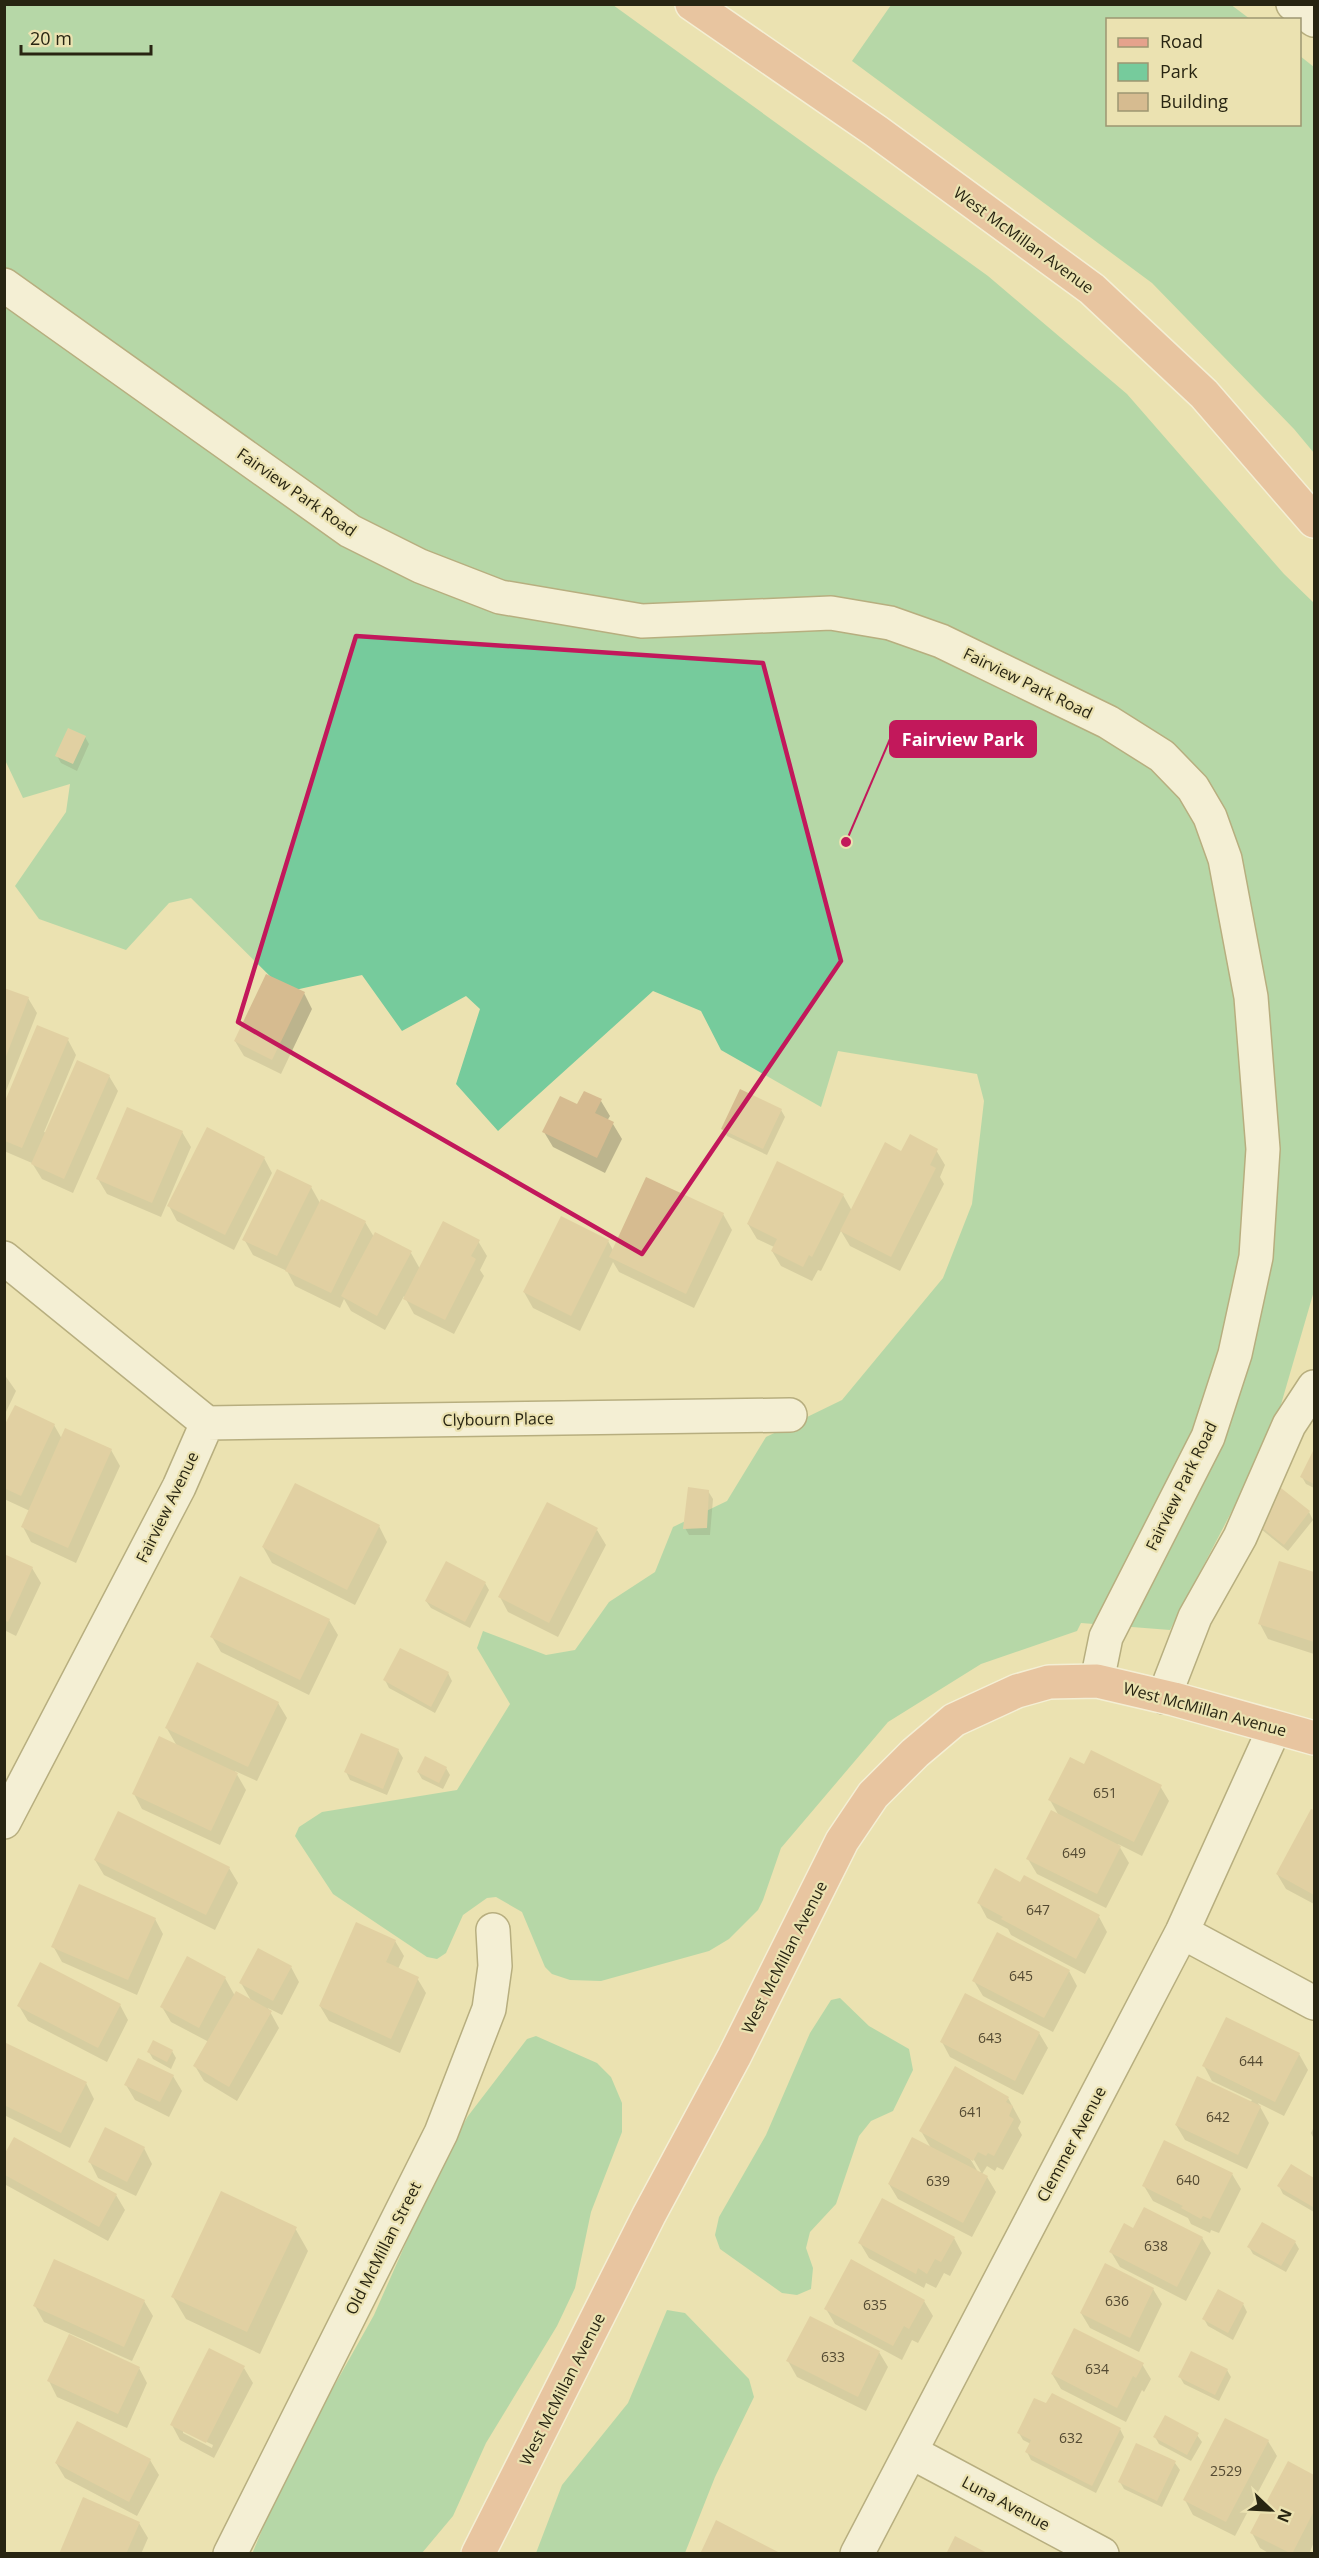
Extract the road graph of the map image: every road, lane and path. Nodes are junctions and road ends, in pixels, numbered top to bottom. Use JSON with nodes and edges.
{"nodes":[{"id":1,"x":692,"y":4,"type":"edge"},
{"id":2,"x":1293,"y":4,"type":"edge"},
{"id":3,"x":1314,"y":20,"type":"edge"},
{"id":4,"x":4,"y":285,"type":"edge"},
{"id":5,"x":1314,"y":521,"type":"edge"},
{"id":6,"x":4,"y":1258,"type":"edge"},
{"id":7,"x":1314,"y":1387,"type":"edge"},
{"id":8,"x":790,"y":1415,"type":"dead end"},
{"id":9,"x":207,"y":1423,"type":"junction"},
{"id":10,"x":1097,"y":1681,"type":"junction"},
{"id":11,"x":1164,"y":1697,"type":"junction"},
{"id":12,"x":1274,"y":1729,"type":"junction"},
{"id":13,"x":1314,"y":1738,"type":"edge"},
{"id":14,"x":4,"y":1822,"type":"edge"},
{"id":15,"x":493,"y":1930,"type":"dead end"},
{"id":16,"x":1182,"y":1932,"type":"junction"},
{"id":17,"x":1314,"y":2003,"type":"edge"},
{"id":18,"x":910,"y":2452,"type":"junction"},
{"id":19,"x":230,"y":2553,"type":"edge"},
{"id":20,"x":478,"y":2553,"type":"edge"},
{"id":21,"x":857,"y":2553,"type":"edge"},
{"id":22,"x":1102,"y":2553,"type":"edge"}],
"edges":[{"from":1,"to":5,"type":"main road","name":"West McMillan Avenue"},
{"from":2,"to":3,"type":"street"},
{"from":4,"to":10,"type":"street","name":"Fairview Park Road"},
{"from":6,"to":9,"type":"street"},
{"from":7,"to":11,"type":"street"},
{"from":8,"to":9,"type":"street","name":"Clybourn Place"},
{"from":9,"to":14,"type":"street","name":"Fairview Avenue"},
{"from":10,"to":11,"type":"main road","name":"West McMillan Avenue"},
{"from":10,"to":20,"type":"main road","name":"West McMillan Avenue"},
{"from":11,"to":12,"type":"main road","name":"West McMillan Avenue"},
{"from":12,"to":13,"type":"main road","name":"West McMillan Avenue"},
{"from":12,"to":16,"type":"street","name":"Clemmer Avenue"},
{"from":15,"to":19,"type":"street","name":"Old McMillan Street"},
{"from":16,"to":17,"type":"street"},
{"from":16,"to":18,"type":"street","name":"Clemmer Avenue"},
{"from":18,"to":21,"type":"street","name":"Clemmer Avenue"},
{"from":18,"to":22,"type":"street","name":"Luna Avenue"}]}
